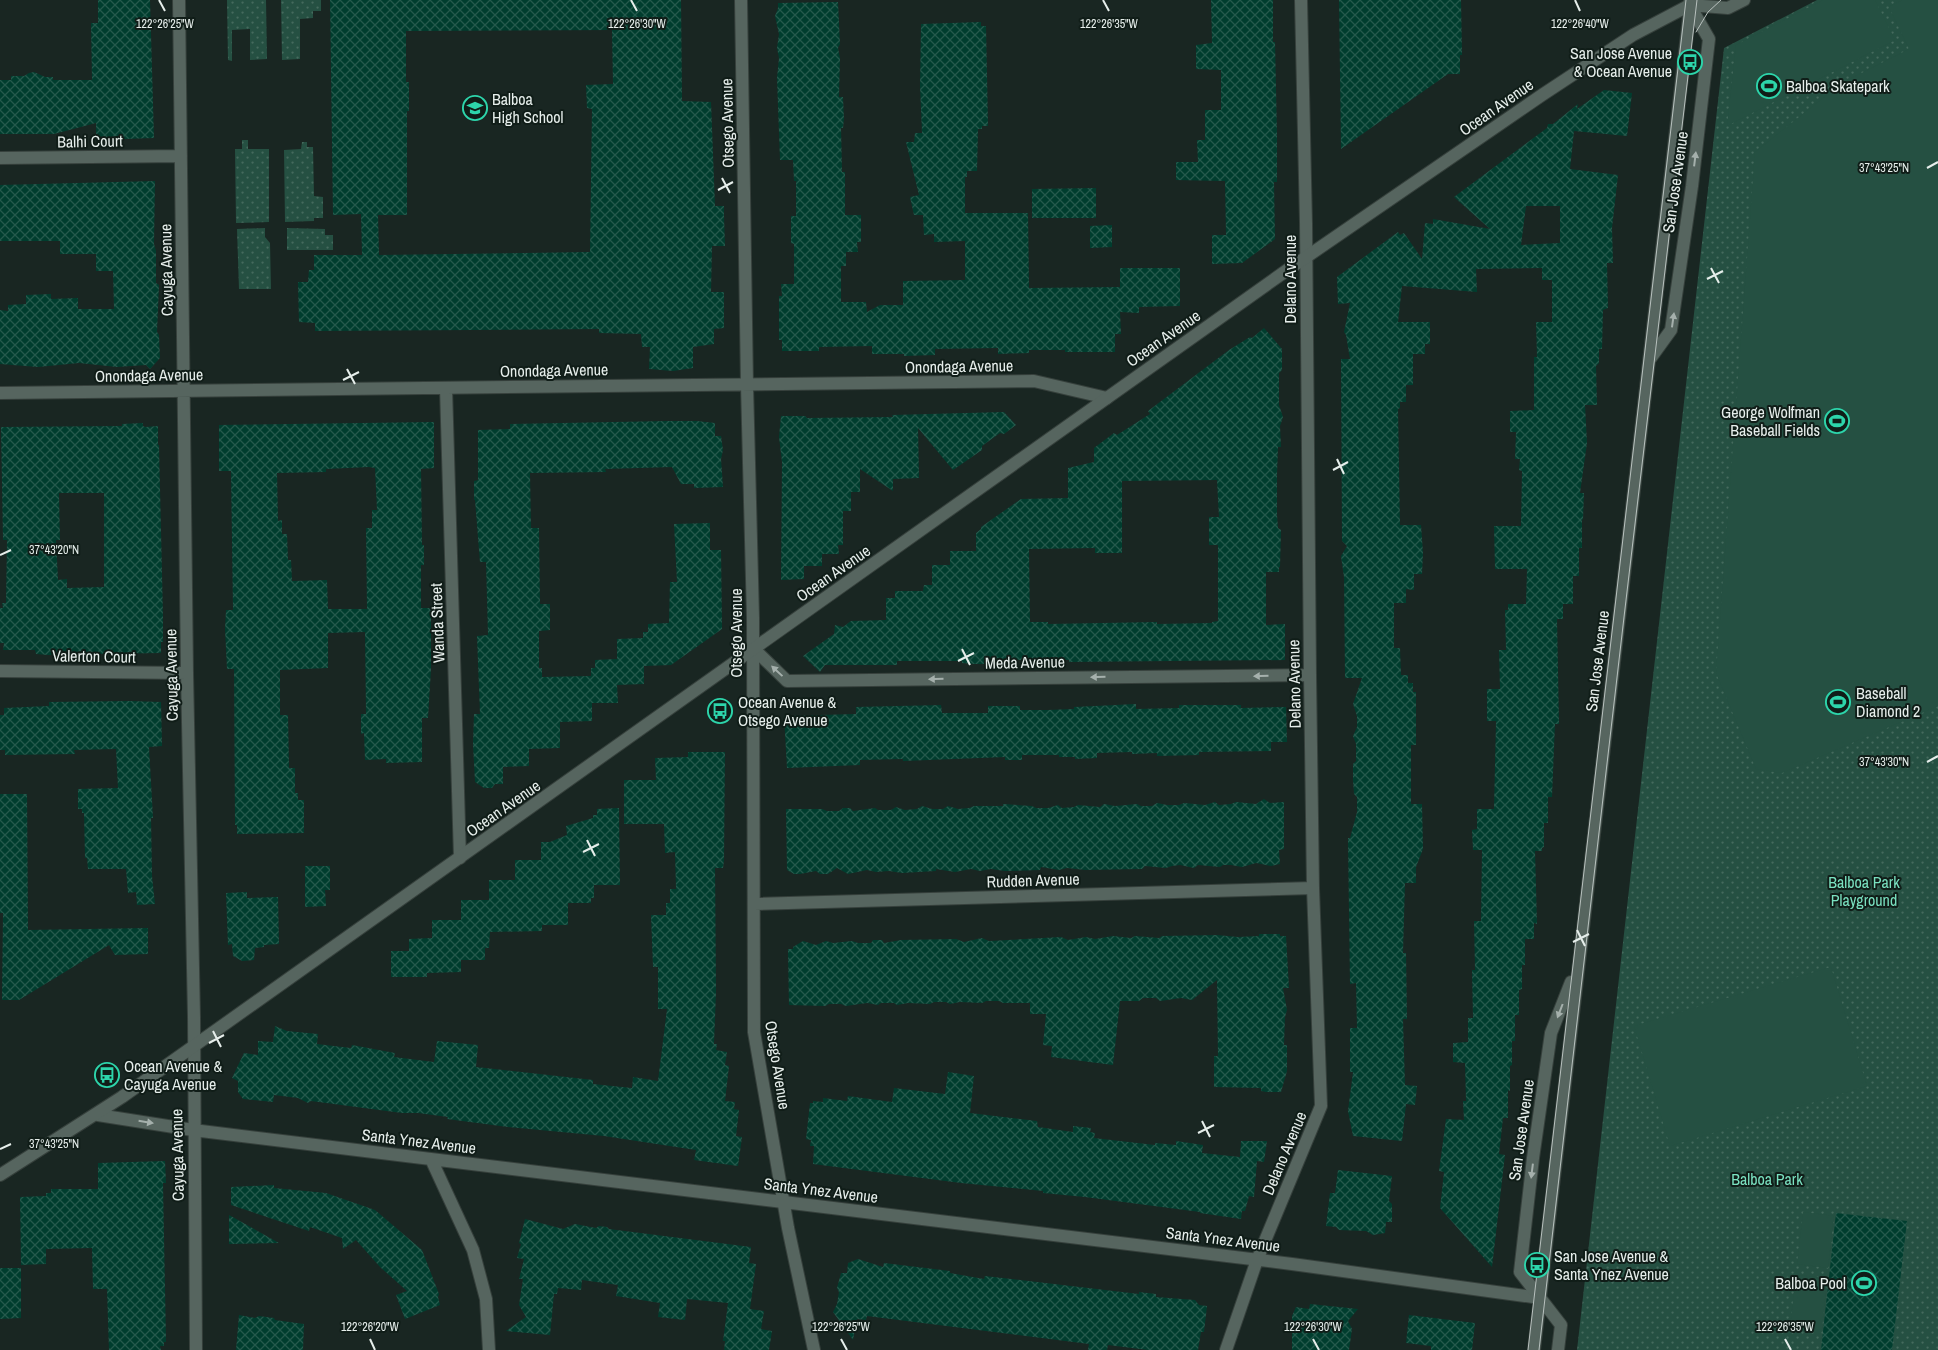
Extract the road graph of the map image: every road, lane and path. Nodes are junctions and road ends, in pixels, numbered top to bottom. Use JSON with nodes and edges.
{"nodes":[{"id":1,"x":180,"y":0,"type":"edge"},
{"id":2,"x":741,"y":0,"type":"edge"},
{"id":3,"x":1301,"y":0,"type":"edge"},
{"id":4,"x":1744,"y":0,"type":"edge"},
{"id":5,"x":1690,"y":1,"type":"edge"},
{"id":6,"x":181,"y":156,"type":"junction"},
{"id":7,"x":0,"y":158,"type":"edge"},
{"id":8,"x":1306,"y":259,"type":"junction"},
{"id":9,"x":1649,"y":361,"type":"junction"},
{"id":10,"x":747,"y":385,"type":"junction"},
{"id":11,"x":446,"y":388,"type":"junction"},
{"id":12,"x":184,"y":390,"type":"junction"},
{"id":13,"x":0,"y":393,"type":"edge"},
{"id":14,"x":1107,"y":398,"type":"junction"},
{"id":15,"x":754,"y":649,"type":"junction"},
{"id":16,"x":0,"y":671,"type":"edge"},
{"id":17,"x":187,"y":673,"type":"junction"},
{"id":18,"x":1310,"y":675,"type":"junction"},
{"id":19,"x":460,"y":858,"type":"junction"},
{"id":20,"x":1313,"y":888,"type":"junction"},
{"id":21,"x":754,"y":904,"type":"junction"},
{"id":22,"x":1578,"y":966,"type":"junction"},
{"id":23,"x":194,"y":1046,"type":"junction"},
{"id":24,"x":98,"y":1114,"type":"junction"},
{"id":25,"x":193,"y":1130,"type":"junction"},
{"id":26,"x":431,"y":1159,"type":"junction"},
{"id":27,"x":0,"y":1175,"type":"edge"},
{"id":28,"x":785,"y":1202,"type":"junction"},
{"id":29,"x":1257,"y":1260,"type":"junction"},
{"id":30,"x":1540,"y":1298,"type":"junction"},
{"id":31,"x":196,"y":1350,"type":"edge"},
{"id":32,"x":489,"y":1350,"type":"edge"},
{"id":33,"x":814,"y":1350,"type":"edge"},
{"id":34,"x":1226,"y":1350,"type":"edge"},
{"id":35,"x":1534,"y":1350,"type":"edge"},
{"id":36,"x":1558,"y":1350,"type":"edge"}],
"edges":[{"from":1,"to":6,"type":"street","name":"Cayuga Avenue"},
{"from":2,"to":10,"type":"street","name":"Otsego Avenue"},
{"from":3,"to":8,"type":"street","name":"Delano Avenue"},
{"from":4,"to":5,"type":"street"},
{"from":5,"to":8,"type":"street","name":"Ocean Avenue"},
{"from":5,"to":9,"type":"street","name":"San Jose Avenue"},
{"from":9,"to":5,"type":"street","name":"San Jose Avenue","one_way":true},
{"from":6,"to":7,"type":"street","name":"Balhi Court"},
{"from":6,"to":12,"type":"street","name":"Cayuga Avenue"},
{"from":8,"to":14,"type":"street","name":"Ocean Avenue"},
{"from":8,"to":18,"type":"street","name":"Delano Avenue"},
{"from":9,"to":22,"type":"street","name":"San Jose Avenue"},
{"from":10,"to":11,"type":"street","name":"Onondaga Avenue"},
{"from":10,"to":14,"type":"street","name":"Onondaga Avenue"},
{"from":10,"to":15,"type":"street","name":"Otsego Avenue"},
{"from":11,"to":12,"type":"street","name":"Onondaga Avenue"},
{"from":11,"to":19,"type":"street","name":"Wanda Street"},
{"from":12,"to":13,"type":"street","name":"Onondaga Avenue"},
{"from":12,"to":17,"type":"street","name":"Cayuga Avenue"},
{"from":14,"to":15,"type":"street","name":"Ocean Avenue"},
{"from":18,"to":15,"type":"street","name":"Meda Avenue","one_way":true},
{"from":15,"to":19,"type":"street","name":"Ocean Avenue"},
{"from":15,"to":21,"type":"street","name":"Otsego Avenue"},
{"from":16,"to":17,"type":"street","name":"Valerton Court"},
{"from":17,"to":23,"type":"street","name":"Cayuga Avenue"},
{"from":18,"to":20,"type":"street","name":"Delano Avenue"},
{"from":19,"to":23,"type":"street","name":"Ocean Avenue"},
{"from":20,"to":21,"type":"street","name":"Rudden Avenue"},
{"from":20,"to":29,"type":"street","name":"Delano Avenue"},
{"from":21,"to":28,"type":"street","name":"Otsego Avenue"},
{"from":22,"to":30,"type":"street","name":"San Jose Avenue"},
{"from":22,"to":30,"type":"street","name":"San Jose Avenue","one_way":true},
{"from":23,"to":24,"type":"street","name":"Ocean Avenue"},
{"from":23,"to":25,"type":"street","name":"Cayuga Avenue"},
{"from":24,"to":25,"type":"street","name":"Santa Ynez Avenue","one_way":true},
{"from":24,"to":27,"type":"street","name":"Ocean Avenue"},
{"from":25,"to":26,"type":"street","name":"Santa Ynez Avenue"},
{"from":25,"to":31,"type":"street","name":"Cayuga Avenue"},
{"from":26,"to":28,"type":"street","name":"Santa Ynez Avenue"},
{"from":26,"to":32,"type":"street"},
{"from":28,"to":29,"type":"street","name":"Santa Ynez Avenue"},
{"from":28,"to":33,"type":"street","name":"Otsego Avenue"},
{"from":29,"to":30,"type":"street","name":"Santa Ynez Avenue"},
{"from":29,"to":34,"type":"street","name":"Delano Avenue"},
{"from":30,"to":35,"type":"street","name":"San Jose Avenue"},
{"from":30,"to":36,"type":"street","name":"San Jose Avenue"}]}
